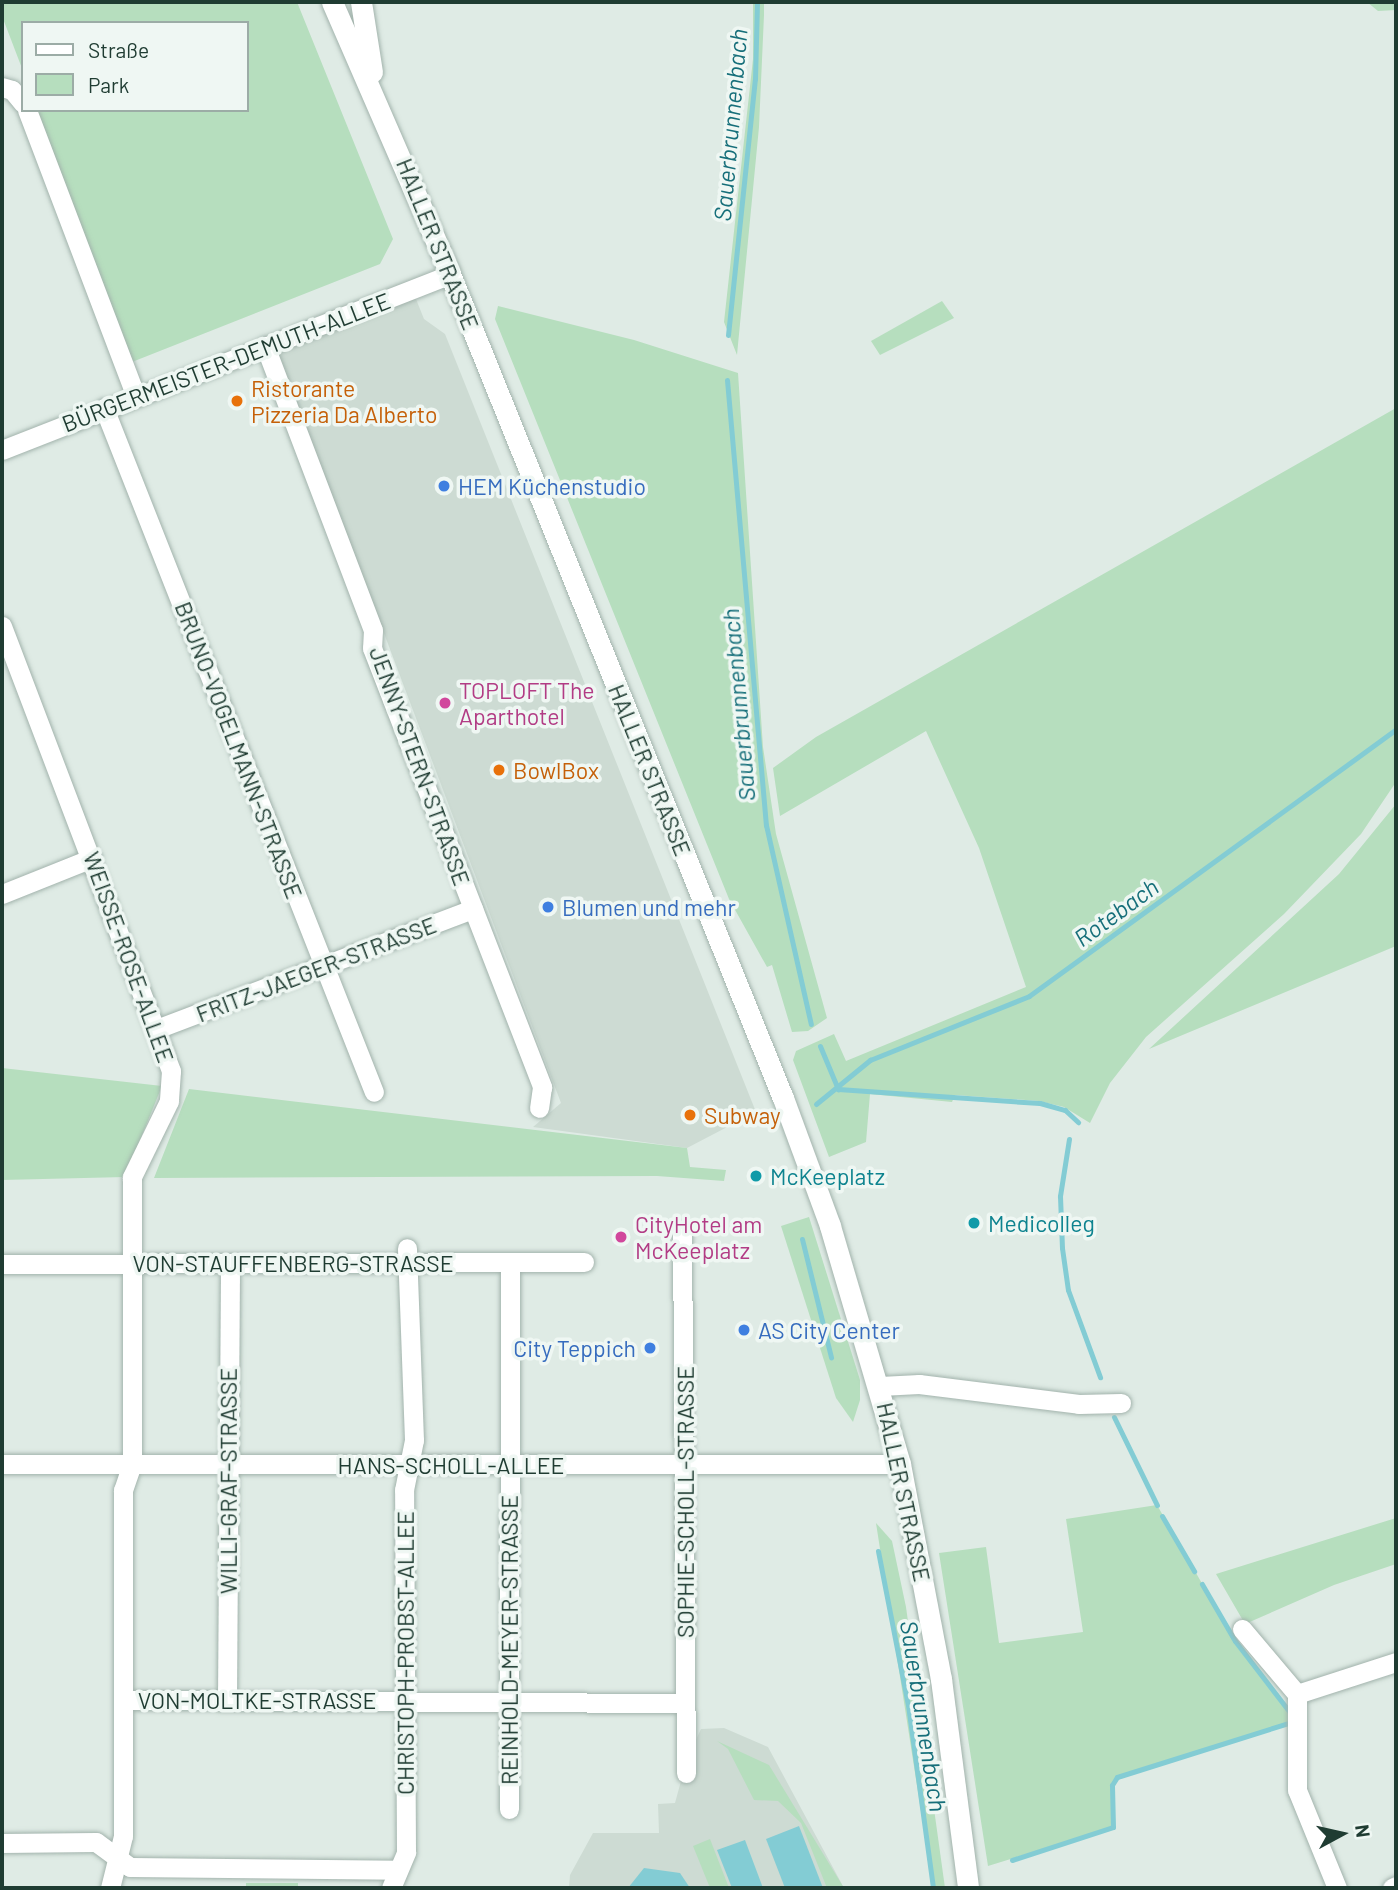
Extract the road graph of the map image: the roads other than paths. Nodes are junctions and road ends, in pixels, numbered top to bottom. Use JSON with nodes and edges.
{"nodes":[{"id":1,"x":332,"y":2,"type":"edge"},
{"id":2,"x":346,"y":2,"type":"edge"},
{"id":3,"x":361,"y":2,"type":"edge"},
{"id":4,"x":372,"y":74,"type":"junction"},
{"id":5,"x":2,"y":87,"type":"edge"},
{"id":6,"x":21,"y":101,"type":"edge"},
{"id":7,"x":28,"y":112,"type":"edge"},
{"id":8,"x":387,"y":121,"type":"junction"},
{"id":9,"x":450,"y":274,"type":"junction"},
{"id":10,"x":265,"y":346,"type":"junction"},
{"id":11,"x":135,"y":394,"type":"junction"},
{"id":12,"x":104,"y":408,"type":"junction"},
{"id":13,"x":2,"y":450,"type":"edge"},
{"id":14,"x":2,"y":626,"type":"edge"},
{"id":15,"x":92,"y":858,"type":"junction"},
{"id":16,"x":2,"y":894,"type":"edge"},
{"id":17,"x":473,"y":909,"type":"junction"},
{"id":18,"x":324,"y":966,"type":"junction"},
{"id":19,"x":159,"y":1028,"type":"junction"},
{"id":20,"x":374,"y":1092,"type":"dead end"},
{"id":21,"x":539,"y":1108,"type":"dead end"},
{"id":22,"x":682,"y":1231,"type":"dead end"},
{"id":23,"x":409,"y":1255,"type":"junction"},
{"id":24,"x":510,"y":1262,"type":"junction"},
{"id":25,"x":584,"y":1262,"type":"dead end"},
{"id":26,"x":229,"y":1263,"type":"junction"},
{"id":27,"x":2,"y":1264,"type":"edge"},
{"id":28,"x":132,"y":1264,"type":"junction"},
{"id":29,"x":880,"y":1386,"type":"junction"},
{"id":30,"x":1121,"y":1403,"type":"dead end"},
{"id":31,"x":2,"y":1464,"type":"edge"},
{"id":32,"x":132,"y":1464,"type":"junction"},
{"id":33,"x":228,"y":1464,"type":"junction"},
{"id":34,"x":900,"y":1464,"type":"junction"},
{"id":35,"x":409,"y":1465,"type":"junction"},
{"id":36,"x":510,"y":1465,"type":"junction"},
{"id":37,"x":685,"y":1466,"type":"junction"},
{"id":38,"x":1242,"y":1629,"type":"dead end"},
{"id":39,"x":1396,"y":1662,"type":"edge"},
{"id":40,"x":1297,"y":1694,"type":"junction"},
{"id":41,"x":122,"y":1700,"type":"junction"},
{"id":42,"x":227,"y":1700,"type":"junction"},
{"id":43,"x":405,"y":1700,"type":"junction"},
{"id":44,"x":509,"y":1702,"type":"junction"},
{"id":45,"x":685,"y":1703,"type":"junction"},
{"id":46,"x":686,"y":1773,"type":"dead end"},
{"id":47,"x":509,"y":1809,"type":"dead end"},
{"id":48,"x":2,"y":1843,"type":"edge"},
{"id":49,"x":117,"y":1857,"type":"junction"},
{"id":50,"x":228,"y":1879,"type":"edge"},
{"id":51,"x":395,"y":1879,"type":"edge"},
{"id":52,"x":110,"y":1888,"type":"edge"},
{"id":53,"x":968,"y":1888,"type":"edge"},
{"id":54,"x":1336,"y":1888,"type":"edge"}],
"edges":[{"from":1,"to":8,"type":"main road","name":"HALLER STRASSE"},
{"from":2,"to":4,"type":"main road","name":"HALLER STRASSE"},
{"from":3,"to":4,"type":"main road"},
{"from":4,"to":8,"type":"main road","name":"HALLER STRASSE"},
{"from":5,"to":6,"type":"street"},
{"from":7,"to":11,"type":"street"},
{"from":8,"to":9,"type":"main road","name":"HALLER STRASSE"},
{"from":9,"to":10,"type":"street","name":"BÜRGERMEISTER-DEMUTH-ALLEE"},
{"from":9,"to":29,"type":"main road","name":"HALLER STRASSE"},
{"from":10,"to":11,"type":"street","name":"BÜRGERMEISTER-DEMUTH-ALLEE"},
{"from":10,"to":17,"type":"street","name":"JENNY-STERN-STRASSE"},
{"from":11,"to":12,"type":"street","name":"BÜRGERMEISTER-DEMUTH-ALLEE"},
{"from":12,"to":13,"type":"street","name":"BÜRGERMEISTER-DEMUTH-ALLEE"},
{"from":12,"to":18,"type":"street","name":"BRUNO-VOGELMANN-STRASSE"},
{"from":14,"to":15,"type":"street","name":"WEISSE-ROSE-ALLEE"},
{"from":15,"to":16,"type":"street"},
{"from":15,"to":19,"type":"street","name":"WEISSE-ROSE-ALLEE"},
{"from":17,"to":18,"type":"street","name":"FRITZ-JAEGER-STRASSE"},
{"from":17,"to":21,"type":"street","name":"JENNY-STERN-STRASSE"},
{"from":18,"to":19,"type":"street","name":"FRITZ-JAEGER-STRASSE"},
{"from":18,"to":20,"type":"street","name":"BRUNO-VOGELMANN-STRASSE"},
{"from":19,"to":28,"type":"street","name":"WEISSE-ROSE-ALLEE"},
{"from":22,"to":37,"type":"street","name":"SOPHIE-SCHOLL-STRASSE"},
{"from":23,"to":24,"type":"street","name":"VON-STAUFFENBERG-STRASSE"},
{"from":23,"to":26,"type":"street","name":"VON-STAUFFENBERG-STRASSE"},
{"from":23,"to":35,"type":"street","name":"CHRISTOPH-PROBST-ALLEE"},
{"from":24,"to":25,"type":"street","name":"VON-STAUFFENBERG-STRASSE"},
{"from":24,"to":36,"type":"street","name":"REINHOLD-MEYER-STRASSE"},
{"from":26,"to":28,"type":"street","name":"VON-STAUFFENBERG-STRASSE"},
{"from":26,"to":33,"type":"street","name":"WILLI-GRAF-STRASSE"},
{"from":27,"to":28,"type":"street","name":"VON-STAUFFENBERG-STRASSE"},
{"from":28,"to":32,"type":"street","name":"WEISSE-ROSE-ALLEE"},
{"from":29,"to":30,"type":"street","name":"HALLER STRASSE"},
{"from":29,"to":34,"type":"main road","name":"HALLER STRASSE"},
{"from":31,"to":32,"type":"street","name":"HANS-SCHOLL-ALLEE"},
{"from":32,"to":33,"type":"street","name":"HANS-SCHOLL-ALLEE"},
{"from":32,"to":41,"type":"street","name":"WEISSE-ROSE-ALLEE"},
{"from":33,"to":35,"type":"street","name":"HANS-SCHOLL-ALLEE"},
{"from":33,"to":42,"type":"street","name":"WILLI-GRAF-STRASSE"},
{"from":34,"to":37,"type":"street","name":"HANS-SCHOLL-ALLEE"},
{"from":34,"to":53,"type":"main road","name":"HALLER STRASSE"},
{"from":35,"to":36,"type":"street","name":"HANS-SCHOLL-ALLEE"},
{"from":35,"to":43,"type":"street","name":"CHRISTOPH-PROBST-ALLEE"},
{"from":36,"to":37,"type":"street","name":"HANS-SCHOLL-ALLEE"},
{"from":36,"to":44,"type":"street","name":"REINHOLD-MEYER-STRASSE"},
{"from":37,"to":45,"type":"street","name":"SOPHIE-SCHOLL-STRASSE"},
{"from":38,"to":40,"type":"street"},
{"from":39,"to":40,"type":"street"},
{"from":40,"to":54,"type":"street"},
{"from":41,"to":42,"type":"street","name":"VON-MOLTKE-STRASSE"},
{"from":41,"to":49,"type":"street","name":"WEISSE-ROSE-ALLEE"},
{"from":42,"to":43,"type":"street","name":"VON-MOLTKE-STRASSE"},
{"from":43,"to":44,"type":"street","name":"VON-MOLTKE-STRASSE"},
{"from":43,"to":51,"type":"street","name":"CHRISTOPH-PROBST-ALLEE"},
{"from":44,"to":45,"type":"street","name":"VON-MOLTKE-STRASSE"},
{"from":44,"to":47,"type":"street","name":"REINHOLD-MEYER-STRASSE"},
{"from":45,"to":46,"type":"street","name":"SOPHIE-SCHOLL-STRASSE"},
{"from":48,"to":49,"type":"street"},
{"from":49,"to":50,"type":"street"},
{"from":49,"to":52,"type":"street","name":"WEISSE-ROSE-ALLEE"},
{"from":50,"to":51,"type":"street"}]}
